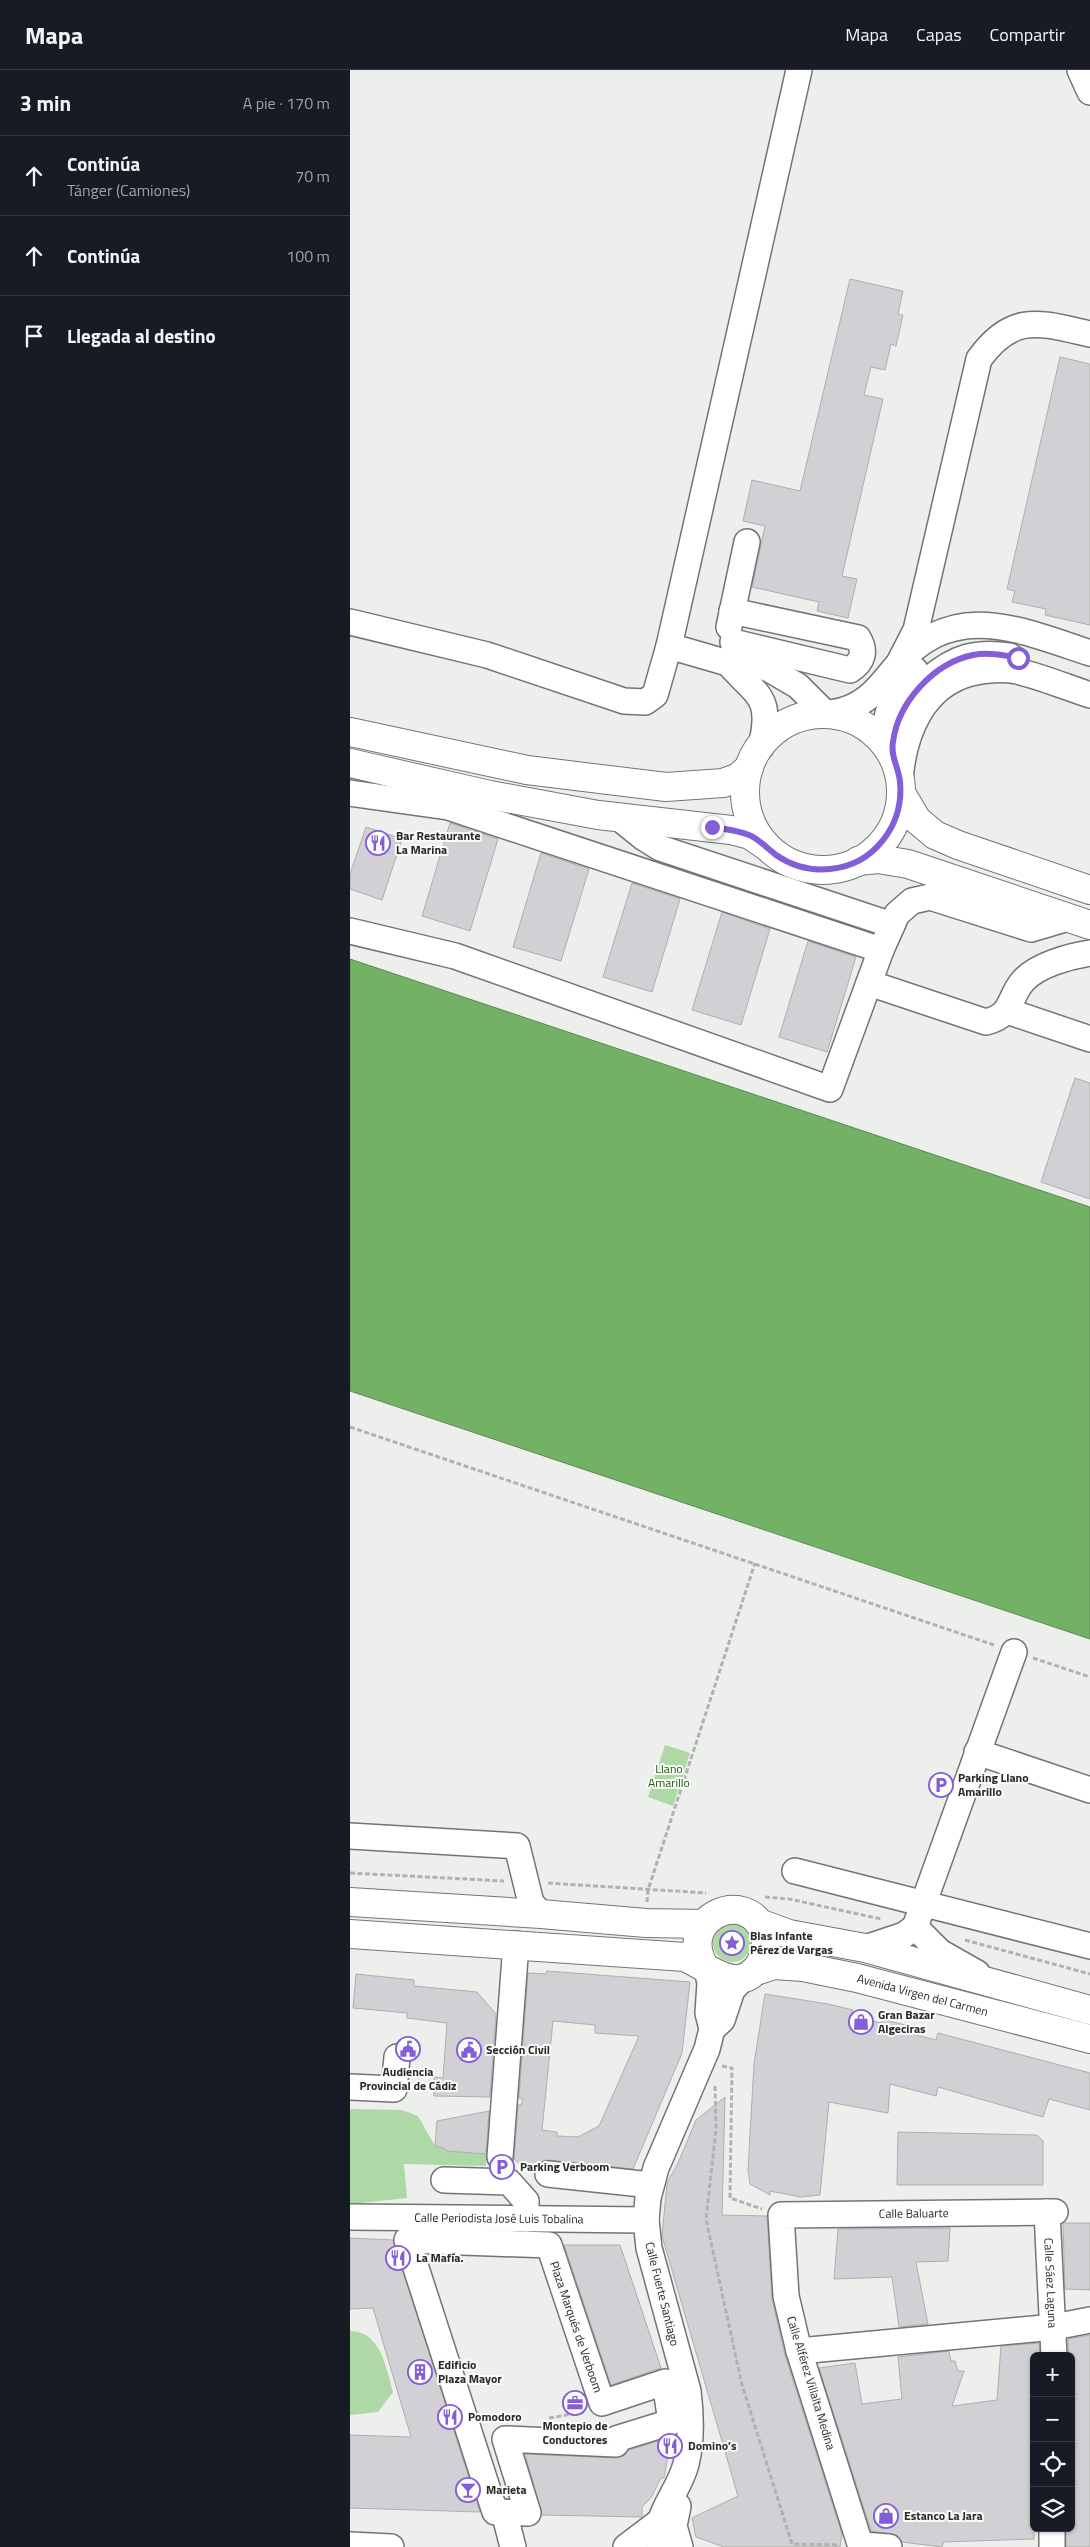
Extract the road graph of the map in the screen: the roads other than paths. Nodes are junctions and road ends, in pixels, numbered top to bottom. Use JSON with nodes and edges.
{"nodes":[{"id":1,"x":799,"y":70,"type":"edge"},
{"id":2,"x":1080,"y":70,"type":"edge"},
{"id":3,"x":1090,"y":92,"type":"edge"},
{"id":4,"x":1090,"y":334,"type":"edge"},
{"id":5,"x":1090,"y":348,"type":"edge"},
{"id":6,"x":979,"y":359,"type":"junction"},
{"id":7,"x":747,"y":542,"type":"dead end"},
{"id":8,"x":732,"y":610,"type":"junction"},
{"id":9,"x":350,"y":622,"type":"edge"},
{"id":10,"x":669,"y":646,"type":"junction"},
{"id":11,"x":731,"y":652,"type":"junction"},
{"id":12,"x":1089,"y":655,"type":"edge"},
{"id":13,"x":899,"y":663,"type":"junction"},
{"id":14,"x":855,"y":666,"type":"junction"},
{"id":15,"x":1090,"y":679,"type":"edge"},
{"id":16,"x":882,"y":684,"type":"junction"},
{"id":17,"x":1090,"y":695,"type":"edge"},
{"id":18,"x":828,"y":713,"type":"junction"},
{"id":19,"x":350,"y":732,"type":"edge"},
{"id":20,"x":755,"y":757,"type":"junction"},
{"id":21,"x":350,"y":763,"type":"edge"},
{"id":22,"x":895,"y":767,"type":"junction"},
{"id":23,"x":350,"y":793,"type":"edge"},
{"id":24,"x":618,"y":817,"type":"junction"},
{"id":25,"x":766,"y":846,"type":"junction"},
{"id":26,"x":858,"y":861,"type":"junction"},
{"id":27,"x":1090,"y":890,"type":"edge"},
{"id":28,"x":1079,"y":921,"type":"edge"},
{"id":29,"x":892,"y":925,"type":"junction"},
{"id":30,"x":350,"y":931,"type":"edge"},
{"id":31,"x":881,"y":950,"type":"junction"},
{"id":32,"x":1090,"y":953,"type":"edge"},
{"id":33,"x":869,"y":983,"type":"junction"},
{"id":34,"x":1011,"y":1004,"type":"junction"},
{"id":35,"x":1090,"y":1021,"type":"edge"},
{"id":36,"x":1090,"y":1039,"type":"edge"},
{"id":37,"x":1014,"y":1652,"type":"road end"},
{"id":38,"x":977,"y":1752,"type":"junction"},
{"id":39,"x":1090,"y":1790,"type":"edge"},
{"id":40,"x":350,"y":1836,"type":"edge"},
{"id":41,"x":795,"y":1871,"type":"dead end"},
{"id":42,"x":350,"y":1902,"type":"edge"},
{"id":43,"x":922,"y":1902,"type":"junction"},
{"id":44,"x":541,"y":1914,"type":"junction"},
{"id":45,"x":759,"y":1923,"type":"junction"},
{"id":46,"x":704,"y":1924,"type":"junction"},
{"id":47,"x":915,"y":1927,"type":"junction"},
{"id":48,"x":350,"y":1934,"type":"edge"},
{"id":49,"x":516,"y":1944,"type":"junction"},
{"id":50,"x":1090,"y":1946,"type":"edge"},
{"id":51,"x":865,"y":1948,"type":"junction"},
{"id":52,"x":706,"y":1968,"type":"junction"},
{"id":53,"x":749,"y":1974,"type":"junction"},
{"id":54,"x":996,"y":1984,"type":"junction"},
{"id":55,"x":1090,"y":2010,"type":"edge"},
{"id":56,"x":712,"y":2029,"type":"junction"},
{"id":57,"x":1090,"y":2039,"type":"edge"},
{"id":58,"x":397,"y":2057,"type":"dead end"},
{"id":59,"x":350,"y":2087,"type":"edge"},
{"id":60,"x":500,"y":2157,"type":"dead end"},
{"id":61,"x":548,"y":2174,"type":"dead end"},
{"id":62,"x":444,"y":2180,"type":"dead end"},
{"id":63,"x":650,"y":2185,"type":"junction"},
{"id":64,"x":1051,"y":2212,"type":"joint"},
{"id":65,"x":781,"y":2215,"type":"joint"},
{"id":66,"x":350,"y":2216,"type":"edge"},
{"id":67,"x":526,"y":2219,"type":"junction"},
{"id":68,"x":646,"y":2220,"type":"junction"},
{"id":69,"x":1090,"y":2320,"type":"edge"},
{"id":70,"x":1054,"y":2327,"type":"junction"},
{"id":71,"x":799,"y":2350,"type":"junction"},
{"id":72,"x":1054,"y":2352,"type":"edge"},
{"id":73,"x":681,"y":2479,"type":"junction"},
{"id":74,"x":504,"y":2512,"type":"junction"},
{"id":75,"x":659,"y":2522,"type":"junction"},
{"id":76,"x":1052,"y":2532,"type":"edge"},
{"id":77,"x":350,"y":2545,"type":"edge"},
{"id":78,"x":862,"y":2546,"type":"edge"},
{"id":79,"x":391,"y":2547,"type":"edge"},
{"id":80,"x":513,"y":2547,"type":"edge"},
{"id":81,"x":626,"y":2547,"type":"edge"},
{"id":82,"x":660,"y":2547,"type":"edge"},
{"id":83,"x":680,"y":2547,"type":"edge"},
{"id":84,"x":889,"y":2547,"type":"edge"},
{"id":85,"x":1052,"y":2547,"type":"edge"}],
"edges":[{"from":1,"to":10,"type":"street"},
{"from":2,"to":3,"type":"street"},
{"from":4,"to":6,"type":"street"},
{"from":5,"to":6,"type":"street"},
{"from":6,"to":13,"type":"street"},
{"from":7,"to":8,"type":"street"},
{"from":8,"to":11,"type":"street"},
{"from":8,"to":14,"type":"street"},
{"from":9,"to":10,"type":"street"},
{"from":10,"to":11,"type":"street"},
{"from":11,"to":14,"type":"street"},
{"from":11,"to":18,"type":"street"},
{"from":11,"to":20,"type":"street"},
{"from":12,"to":13,"type":"street"},
{"from":12,"to":22,"type":"street"},
{"from":13,"to":16,"type":"street"},
{"from":14,"to":16,"type":"street"},
{"from":15,"to":22,"type":"street"},
{"from":16,"to":18,"type":"street"},
{"from":17,"to":22,"type":"street"},
{"from":18,"to":20,"type":"main road"},
{"from":18,"to":22,"type":"main road"},
{"from":19,"to":20,"type":"main road"},
{"from":20,"to":25,"type":"main road"},
{"from":21,"to":24,"type":"main road"},
{"from":22,"to":26,"type":"main road"},
{"from":22,"to":27,"type":"main road"},
{"from":23,"to":31,"type":"street"},
{"from":24,"to":25,"type":"main road"},
{"from":24,"to":29,"type":"street"},
{"from":25,"to":26,"type":"main road"},
{"from":26,"to":28,"type":"main road"},
{"from":28,"to":29,"type":"street"},
{"from":29,"to":31,"type":"street"},
{"from":30,"to":33,"type":"street"},
{"from":31,"to":33,"type":"street"},
{"from":32,"to":34,"type":"street"},
{"from":33,"to":34,"type":"street"},
{"from":34,"to":35,"type":"street"},
{"from":34,"to":36,"type":"street"},
{"from":37,"to":38,"type":"street"},
{"from":38,"to":39,"type":"street"},
{"from":38,"to":43,"type":"street"},
{"from":40,"to":44,"type":"street"},
{"from":41,"to":43,"type":"street"},
{"from":42,"to":44,"type":"main road"},
{"from":43,"to":47,"type":"street"},
{"from":43,"to":50,"type":"street"},
{"from":44,"to":46,"type":"main road"},
{"from":45,"to":46,"type":"main road"},
{"from":45,"to":51,"type":"main road"},
{"from":45,"to":53,"type":"main road"},
{"from":46,"to":52,"type":"main road"},
{"from":47,"to":51,"type":"street"},
{"from":47,"to":54,"type":"street"},
{"from":48,"to":49,"type":"main road"},
{"from":49,"to":52,"type":"main road"},
{"from":49,"to":60,"type":"street"},
{"from":51,"to":54,"type":"main road"},
{"from":52,"to":53,"type":"main road"},
{"from":52,"to":56,"type":"street","name":"Calle Fuerte Santiago"},
{"from":53,"to":56,"type":"street","name":"Calle Fuerte Santiago"},
{"from":53,"to":57,"type":"main road","name":"Avenida Virgen del Carmen"},
{"from":54,"to":55,"type":"main road"},
{"from":56,"to":63,"type":"street","name":"Calle Fuerte Santiago"},
{"from":58,"to":59,"type":"street"},
{"from":61,"to":63,"type":"street"},
{"from":62,"to":67,"type":"street"},
{"from":63,"to":68,"type":"street","name":"Calle Fuerte Santiago"},
{"from":64,"to":65,"type":"street","name":"Calle Baluarte"},
{"from":64,"to":70,"type":"street","name":"Calle Sáez Laguna"},
{"from":65,"to":71,"type":"street","name":"Calle Alférez Villalta Medina"},
{"from":66,"to":67,"type":"street","name":"Calle Periodista José Luis Tobalina"},
{"from":67,"to":68,"type":"street","name":"Calle Periodista José Luis Tobalina"},
{"from":68,"to":73,"type":"street","name":"Calle Fuerte Santiago"},
{"from":69,"to":70,"type":"street"},
{"from":70,"to":71,"type":"street"},
{"from":70,"to":72,"type":"street","name":"Calle Sáez Laguna"},
{"from":71,"to":78,"type":"street","name":"Calle Alférez Villalta Medina"},
{"from":73,"to":75,"type":"street","name":"Calle Fuerte Santiago"},
{"from":73,"to":83,"type":"street","name":"Calle Fuerte Santiago"},
{"from":74,"to":74,"type":"street","name":"Plaza Marqués de Verboom"},
{"from":74,"to":80,"type":"street","name":"Plaza Marqués de Verboom"},
{"from":75,"to":81,"type":"street"},
{"from":75,"to":82,"type":"street","name":"Calle Fuerte Santiago"},
{"from":76,"to":85,"type":"street"},
{"from":77,"to":79,"type":"street"},
{"from":78,"to":84,"type":"street"}]}
